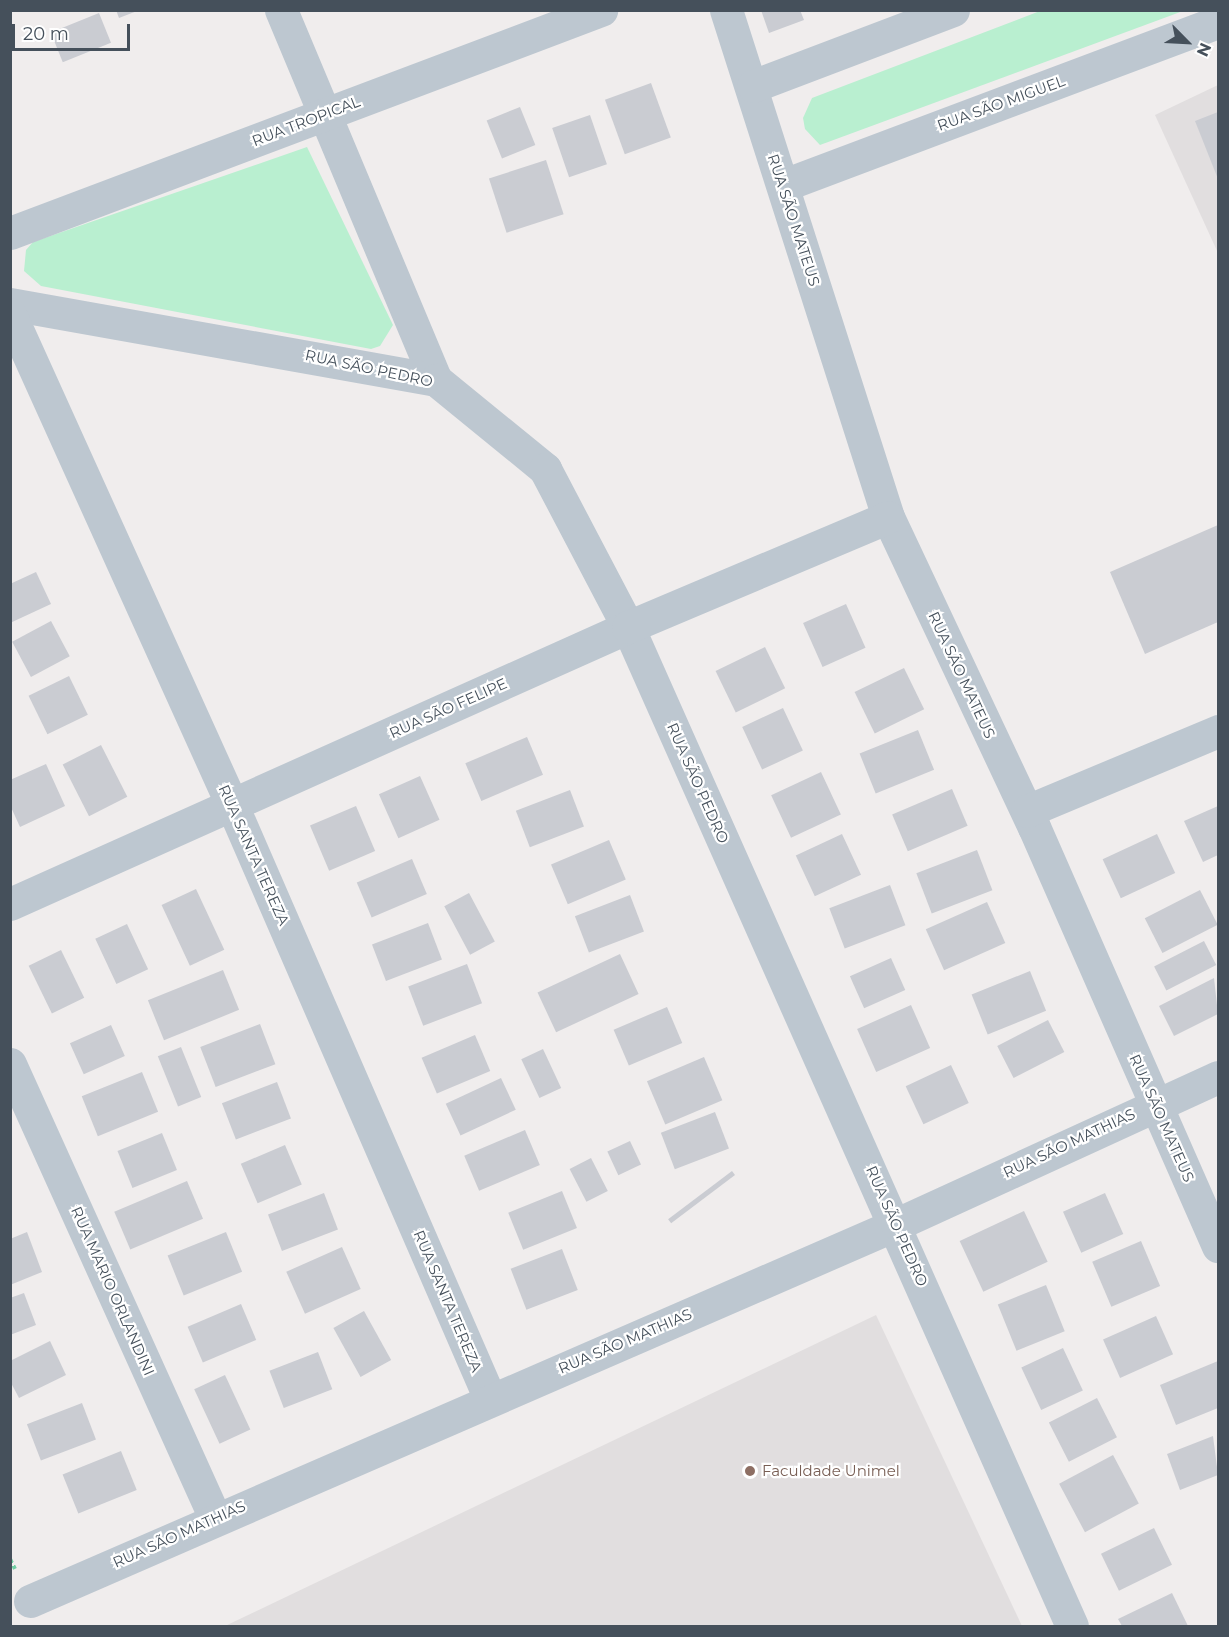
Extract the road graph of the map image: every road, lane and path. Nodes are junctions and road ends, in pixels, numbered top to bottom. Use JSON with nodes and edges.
{"nodes":[{"id":1,"x":281,"y":10,"type":"edge"},
{"id":2,"x":601,"y":10,"type":"edge"},
{"id":3,"x":726,"y":10,"type":"edge"},
{"id":4,"x":953,"y":10,"type":"edge"},
{"id":5,"x":1218,"y":22,"type":"edge"},
{"id":6,"x":753,"y":86,"type":"junction"},
{"id":7,"x":322,"y":114,"type":"junction"},
{"id":8,"x":784,"y":185,"type":"junction"},
{"id":9,"x":10,"y":233,"type":"edge"},
{"id":10,"x":10,"y":304,"type":"edge"},
{"id":11,"x":10,"y":314,"type":"edge"},
{"id":12,"x":436,"y":380,"type":"junction"},
{"id":13,"x":888,"y":518,"type":"junction"},
{"id":14,"x":628,"y":627,"type":"junction"},
{"id":15,"x":1218,"y":731,"type":"edge"},
{"id":16,"x":232,"y":805,"type":"junction"},
{"id":17,"x":1027,"y":811,"type":"junction"},
{"id":18,"x":10,"y":904,"type":"edge"},
{"id":19,"x":10,"y":1064,"type":"edge"},
{"id":20,"x":1218,"y":1077,"type":"edge"},
{"id":21,"x":1155,"y":1103,"type":"junction"},
{"id":22,"x":897,"y":1224,"type":"junction"},
{"id":23,"x":1218,"y":1246,"type":"edge"},
{"id":24,"x":490,"y":1399,"type":"junction"},
{"id":25,"x":215,"y":1517,"type":"junction"},
{"id":26,"x":30,"y":1601,"type":"dead end"},
{"id":27,"x":1072,"y":1626,"type":"edge"}],
"edges":[{"from":1,"to":7,"type":"street"},
{"from":2,"to":7,"type":"street","name":"RUA TROPICAL"},
{"from":3,"to":6,"type":"street","name":"RUA SÃO MATEUS"},
{"from":4,"to":6,"type":"street"},
{"from":5,"to":8,"type":"street","name":"RUA SÃO MIGUEL"},
{"from":6,"to":8,"type":"street","name":"RUA SÃO MATEUS"},
{"from":7,"to":9,"type":"street","name":"RUA TROPICAL"},
{"from":7,"to":12,"type":"street"},
{"from":8,"to":13,"type":"street","name":"RUA SÃO MATEUS"},
{"from":10,"to":12,"type":"street","name":"RUA SÃO PEDRO"},
{"from":11,"to":16,"type":"street","name":"RUA SANTA TEREZA"},
{"from":12,"to":14,"type":"street","name":"RUA SÃO PEDRO"},
{"from":13,"to":14,"type":"street","name":"RUA SÃO FELIPE"},
{"from":13,"to":17,"type":"street","name":"RUA SÃO MATEUS"},
{"from":14,"to":16,"type":"street","name":"RUA SÃO FELIPE"},
{"from":14,"to":22,"type":"street","name":"RUA SÃO PEDRO"},
{"from":15,"to":17,"type":"street"},
{"from":16,"to":18,"type":"street","name":"RUA SÃO FELIPE"},
{"from":16,"to":24,"type":"street","name":"RUA SANTA TEREZA"},
{"from":17,"to":21,"type":"street","name":"RUA SÃO MATEUS"},
{"from":19,"to":25,"type":"street","name":"RUA MARIO ORLANDINI"},
{"from":20,"to":21,"type":"street","name":"RUA SÃO MATHIAS"},
{"from":21,"to":22,"type":"street","name":"RUA SÃO MATHIAS"},
{"from":21,"to":23,"type":"street","name":"RUA SÃO MATEUS"},
{"from":22,"to":24,"type":"street","name":"RUA SÃO MATHIAS"},
{"from":22,"to":27,"type":"street","name":"RUA SÃO PEDRO"},
{"from":24,"to":25,"type":"street","name":"RUA SÃO MATHIAS"},
{"from":25,"to":26,"type":"street","name":"RUA SÃO MATHIAS"}]}
